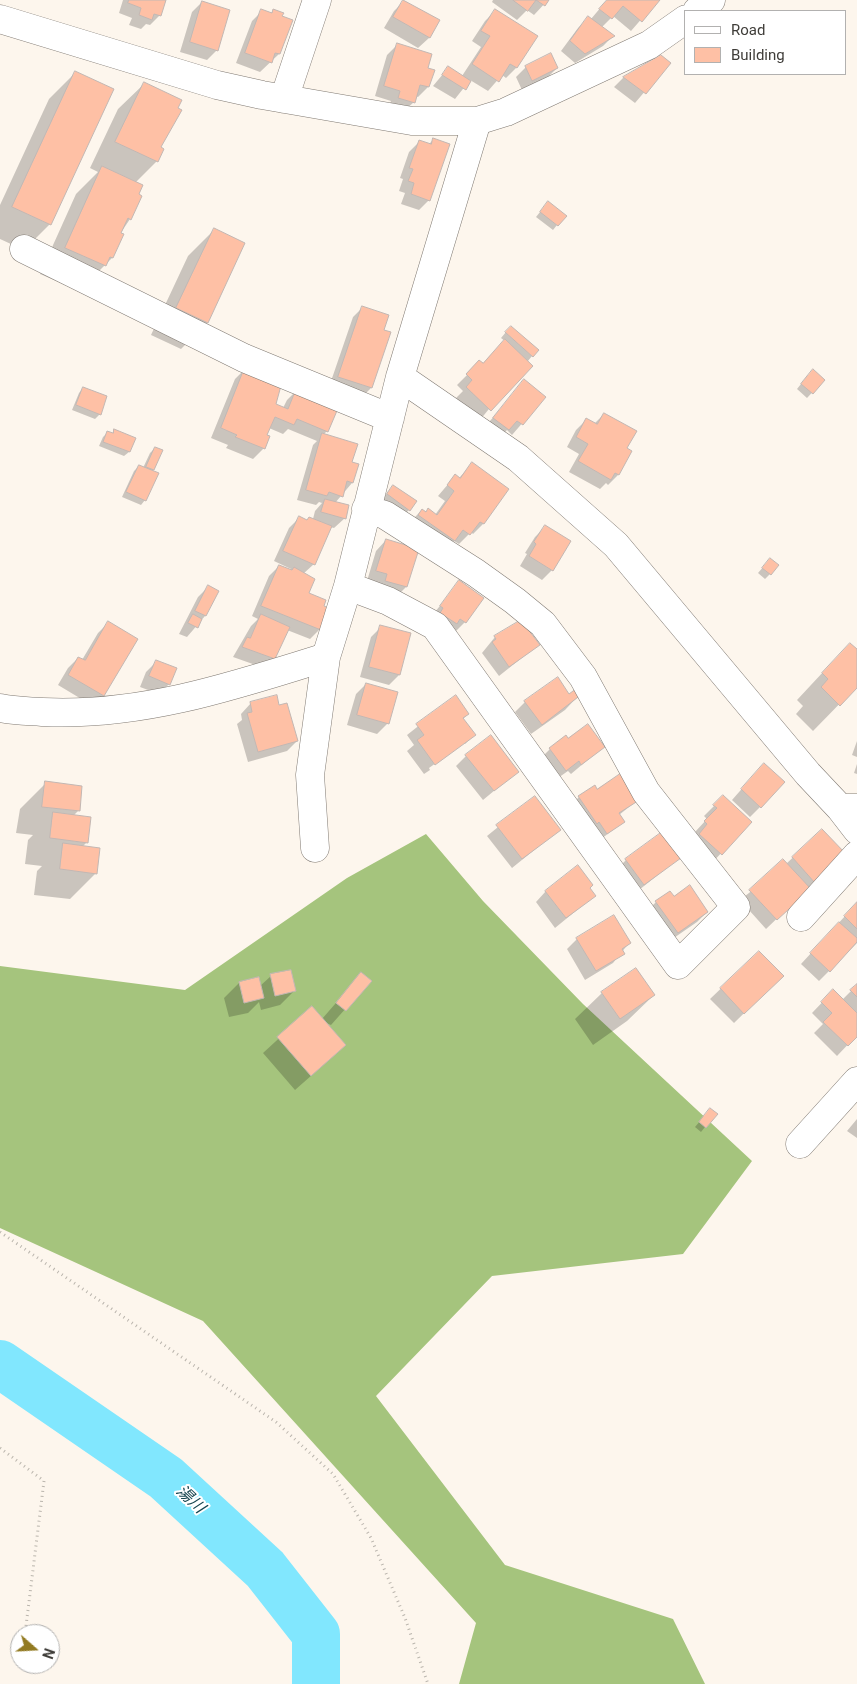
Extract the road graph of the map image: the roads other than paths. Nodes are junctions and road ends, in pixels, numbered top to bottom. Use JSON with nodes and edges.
{"nodes":[{"id":1,"x":317,"y":0,"type":"edge"},
{"id":2,"x":712,"y":0,"type":"edge"},
{"id":3,"x":698,"y":10,"type":"edge"},
{"id":4,"x":0,"y":19,"type":"edge"},
{"id":5,"x":684,"y":20,"type":"edge"},
{"id":6,"x":284,"y":99,"type":"junction"},
{"id":7,"x":477,"y":120,"type":"junction"},
{"id":8,"x":24,"y":249,"type":"dead end"},
{"id":9,"x":400,"y":377,"type":"junction"},
{"id":10,"x":390,"y":418,"type":"junction"},
{"id":11,"x":366,"y":509,"type":"junction"},
{"id":12,"x":348,"y":586,"type":"junction"},
{"id":13,"x":326,"y":657,"type":"junction"},
{"id":14,"x":0,"y":708,"type":"edge"},
{"id":15,"x":849,"y":808,"type":"edge"},
{"id":16,"x":857,"y":830,"type":"edge"},
{"id":17,"x":315,"y":848,"type":"dead end"},
{"id":18,"x":857,"y":855,"type":"edge"},
{"id":19,"x":801,"y":917,"type":"dead end"},
{"id":20,"x":857,"y":1082,"type":"edge"},
{"id":21,"x":800,"y":1144,"type":"dead end"}],
"edges":[{"from":1,"to":6,"type":"street"},
{"from":2,"to":3,"type":"street"},
{"from":4,"to":6,"type":"street"},
{"from":5,"to":7,"type":"street"},
{"from":6,"to":7,"type":"street"},
{"from":7,"to":9,"type":"street"},
{"from":8,"to":10,"type":"street"},
{"from":9,"to":10,"type":"street"},
{"from":9,"to":15,"type":"street"},
{"from":10,"to":11,"type":"street"},
{"from":11,"to":12,"type":"street"},
{"from":11,"to":12,"type":"street"},
{"from":12,"to":13,"type":"street"},
{"from":13,"to":14,"type":"street"},
{"from":13,"to":17,"type":"street"},
{"from":15,"to":16,"type":"street"},
{"from":18,"to":19,"type":"street"},
{"from":20,"to":21,"type":"street"}]}
